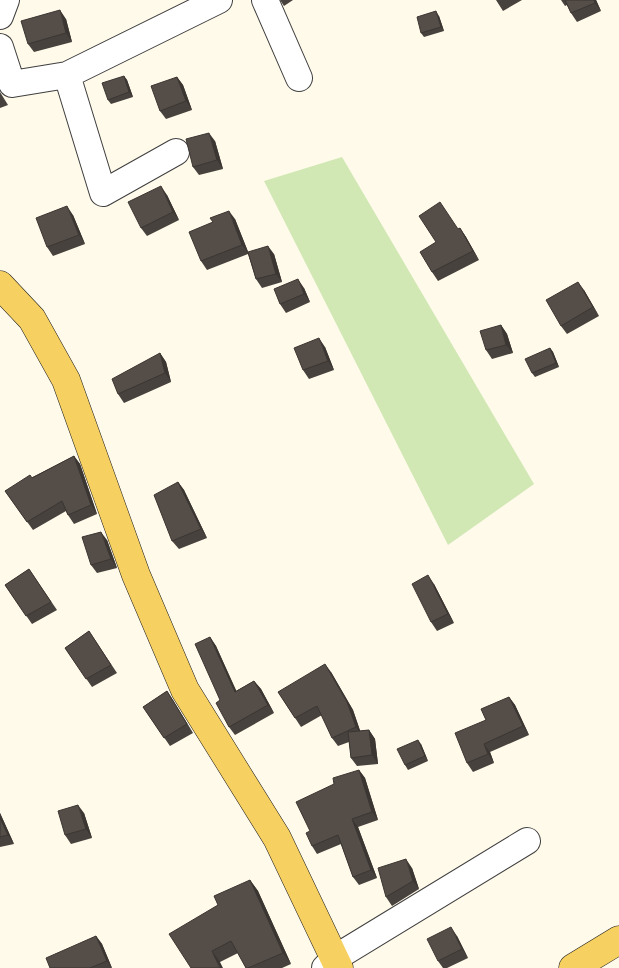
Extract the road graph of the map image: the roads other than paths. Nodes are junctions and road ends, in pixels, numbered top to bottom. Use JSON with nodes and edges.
{"nodes":[{"id":1,"x":6,"y":0,"type":"edge"},
{"id":2,"x":219,"y":0,"type":"edge"},
{"id":3,"x":265,"y":0,"type":"edge"},
{"id":4,"x":0,"y":16,"type":"edge"},
{"id":5,"x":0,"y":47,"type":"edge"},
{"id":6,"x":67,"y":75,"type":"junction"},
{"id":7,"x":299,"y":78,"type":"dead end"},
{"id":8,"x":176,"y":152,"type":"dead end"},
{"id":9,"x":0,"y":285,"type":"edge"},
{"id":10,"x":527,"y":841,"type":"dead end"},
{"id":11,"x":619,"y":940,"type":"edge"},
{"id":12,"x":333,"y":965,"type":"edge"},
{"id":13,"x":573,"y":968,"type":"edge"}],
"edges":[{"from":1,"to":4,"type":"street"},
{"from":2,"to":6,"type":"street"},
{"from":3,"to":7,"type":"street"},
{"from":5,"to":6,"type":"street"},
{"from":6,"to":8,"type":"street"},
{"from":9,"to":12,"type":"main road"},
{"from":10,"to":12,"type":"street"},
{"from":11,"to":13,"type":"main road"}]}
